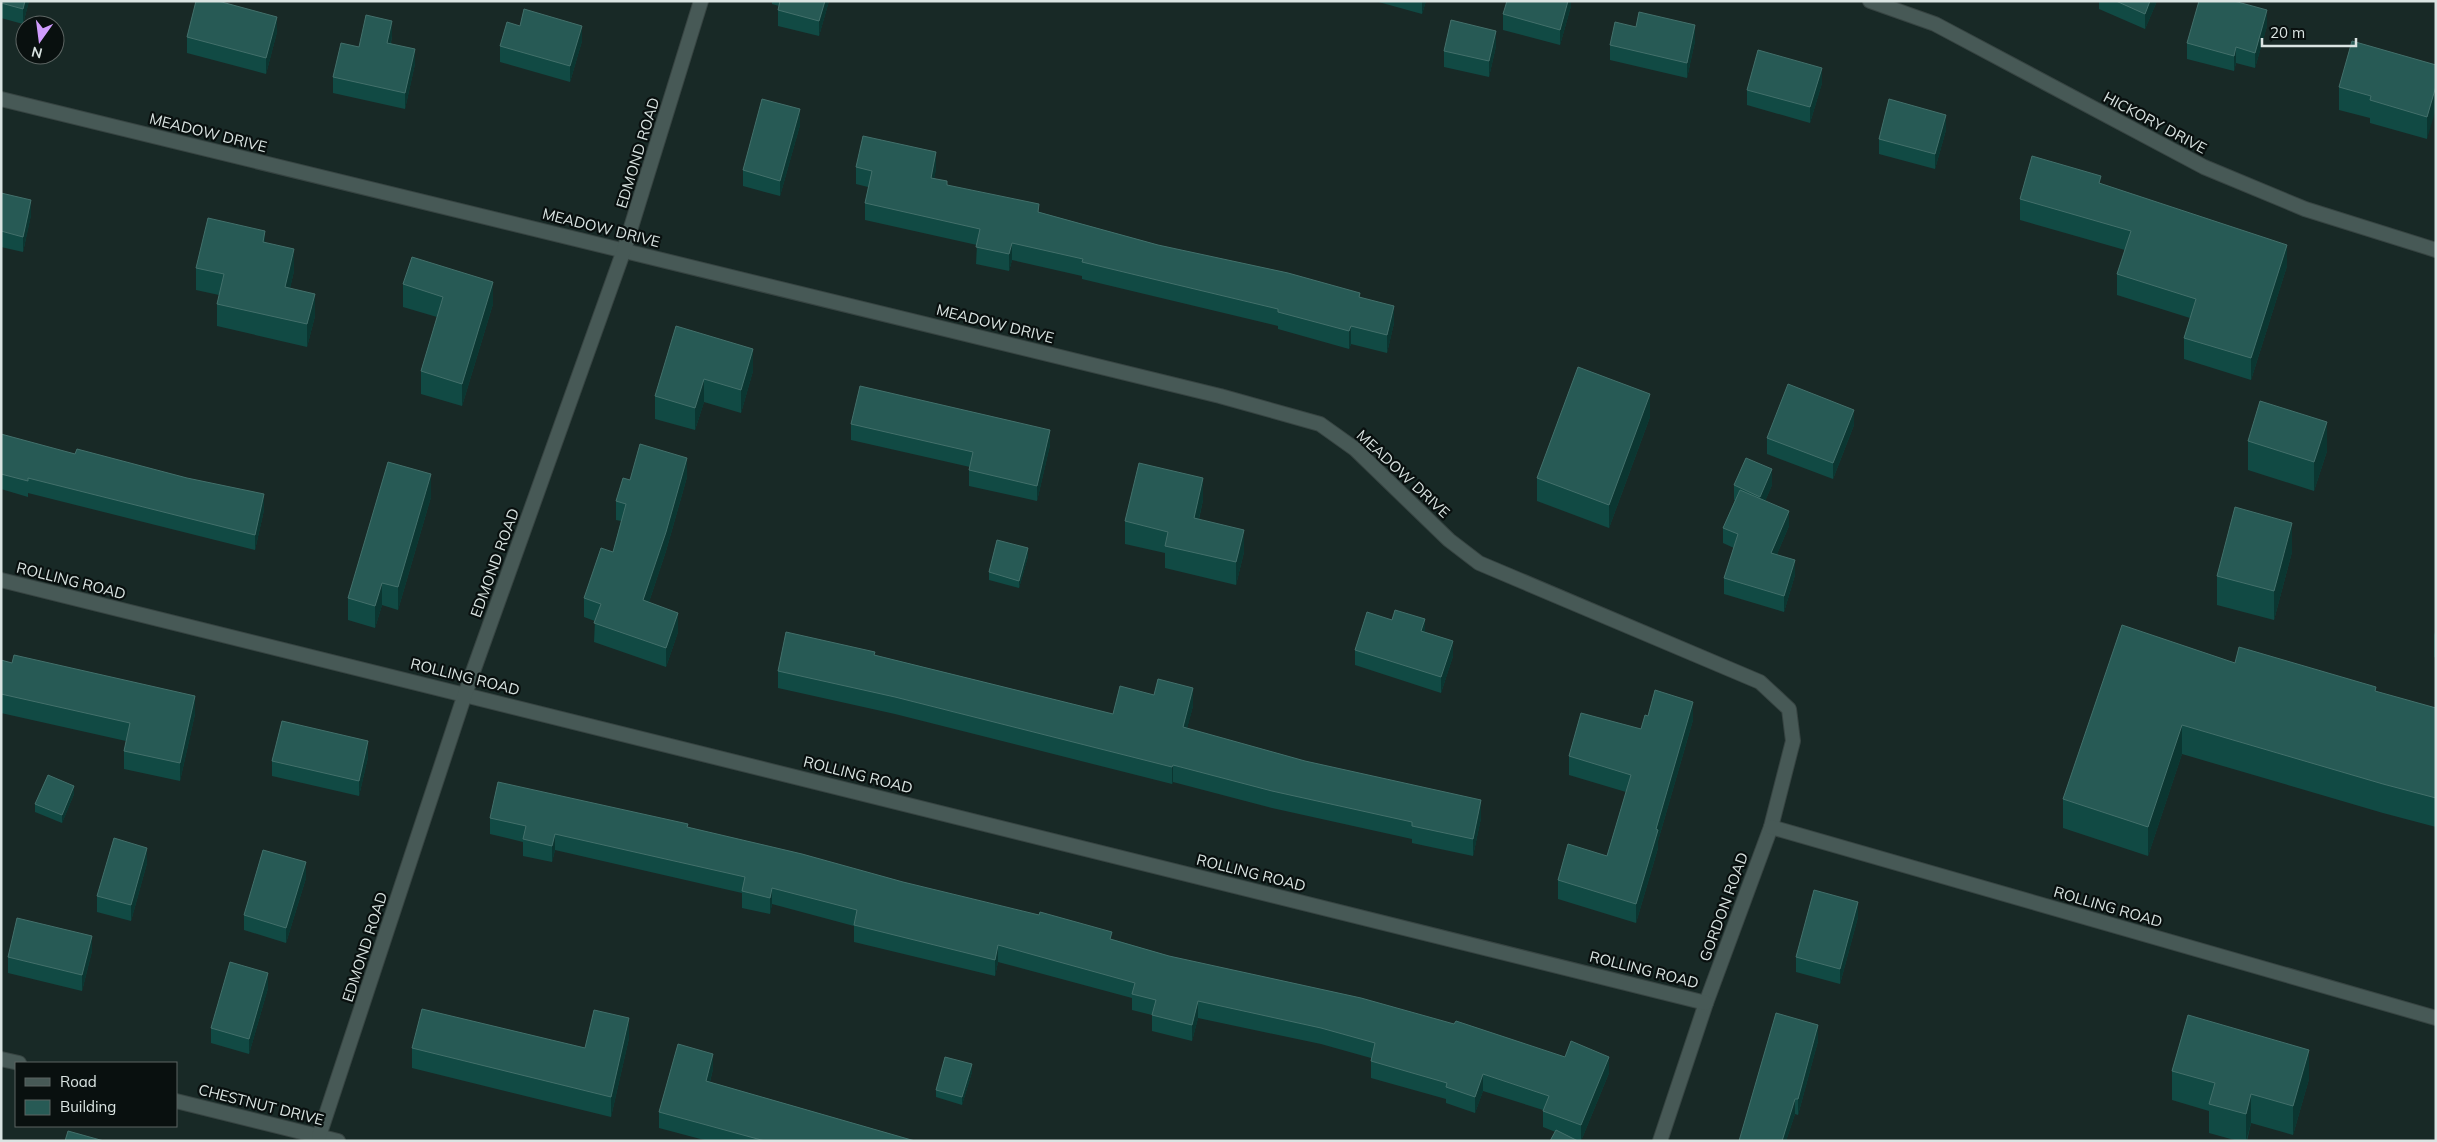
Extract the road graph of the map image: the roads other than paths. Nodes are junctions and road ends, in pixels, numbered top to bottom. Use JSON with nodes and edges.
{"nodes":[{"id":1,"x":702,"y":1,"type":"edge"},
{"id":2,"x":1870,"y":1,"type":"edge"},
{"id":3,"x":1,"y":99,"type":"edge"},
{"id":4,"x":624,"y":250,"type":"junction"},
{"id":5,"x":2436,"y":250,"type":"edge"},
{"id":6,"x":1,"y":580,"type":"edge"},
{"id":7,"x":466,"y":694,"type":"junction"},
{"id":8,"x":1771,"y":828,"type":"junction"},
{"id":9,"x":1706,"y":1002,"type":"junction"},
{"id":10,"x":2436,"y":1018,"type":"edge"},
{"id":11,"x":1,"y":1059,"type":"edge"},
{"id":12,"x":15,"y":1062,"type":"edge"},
{"id":13,"x":178,"y":1101,"type":"edge"},
{"id":14,"x":319,"y":1136,"type":"junction"},
{"id":15,"x":338,"y":1141,"type":"edge"},
{"id":16,"x":1660,"y":1141,"type":"edge"}],
"edges":[{"from":1,"to":4,"type":"street","name":"EDMOND ROAD"},
{"from":2,"to":5,"type":"street","name":"HICKORY DRIVE"},
{"from":3,"to":4,"type":"street","name":"MEADOW DRIVE"},
{"from":4,"to":7,"type":"street","name":"EDMOND ROAD"},
{"from":4,"to":8,"type":"street","name":"MEADOW DRIVE"},
{"from":6,"to":7,"type":"street","name":"ROLLING ROAD"},
{"from":7,"to":9,"type":"street","name":"ROLLING ROAD"},
{"from":7,"to":14,"type":"street","name":"EDMOND ROAD"},
{"from":8,"to":9,"type":"street","name":"GORDON ROAD"},
{"from":8,"to":10,"type":"street","name":"ROLLING ROAD"},
{"from":9,"to":16,"type":"street","name":"GORDON ROAD"},
{"from":11,"to":12,"type":"street"},
{"from":13,"to":14,"type":"street","name":"CHESTNUT DRIVE"},
{"from":14,"to":15,"type":"street","name":"CHESTNUT DRIVE"}]}
